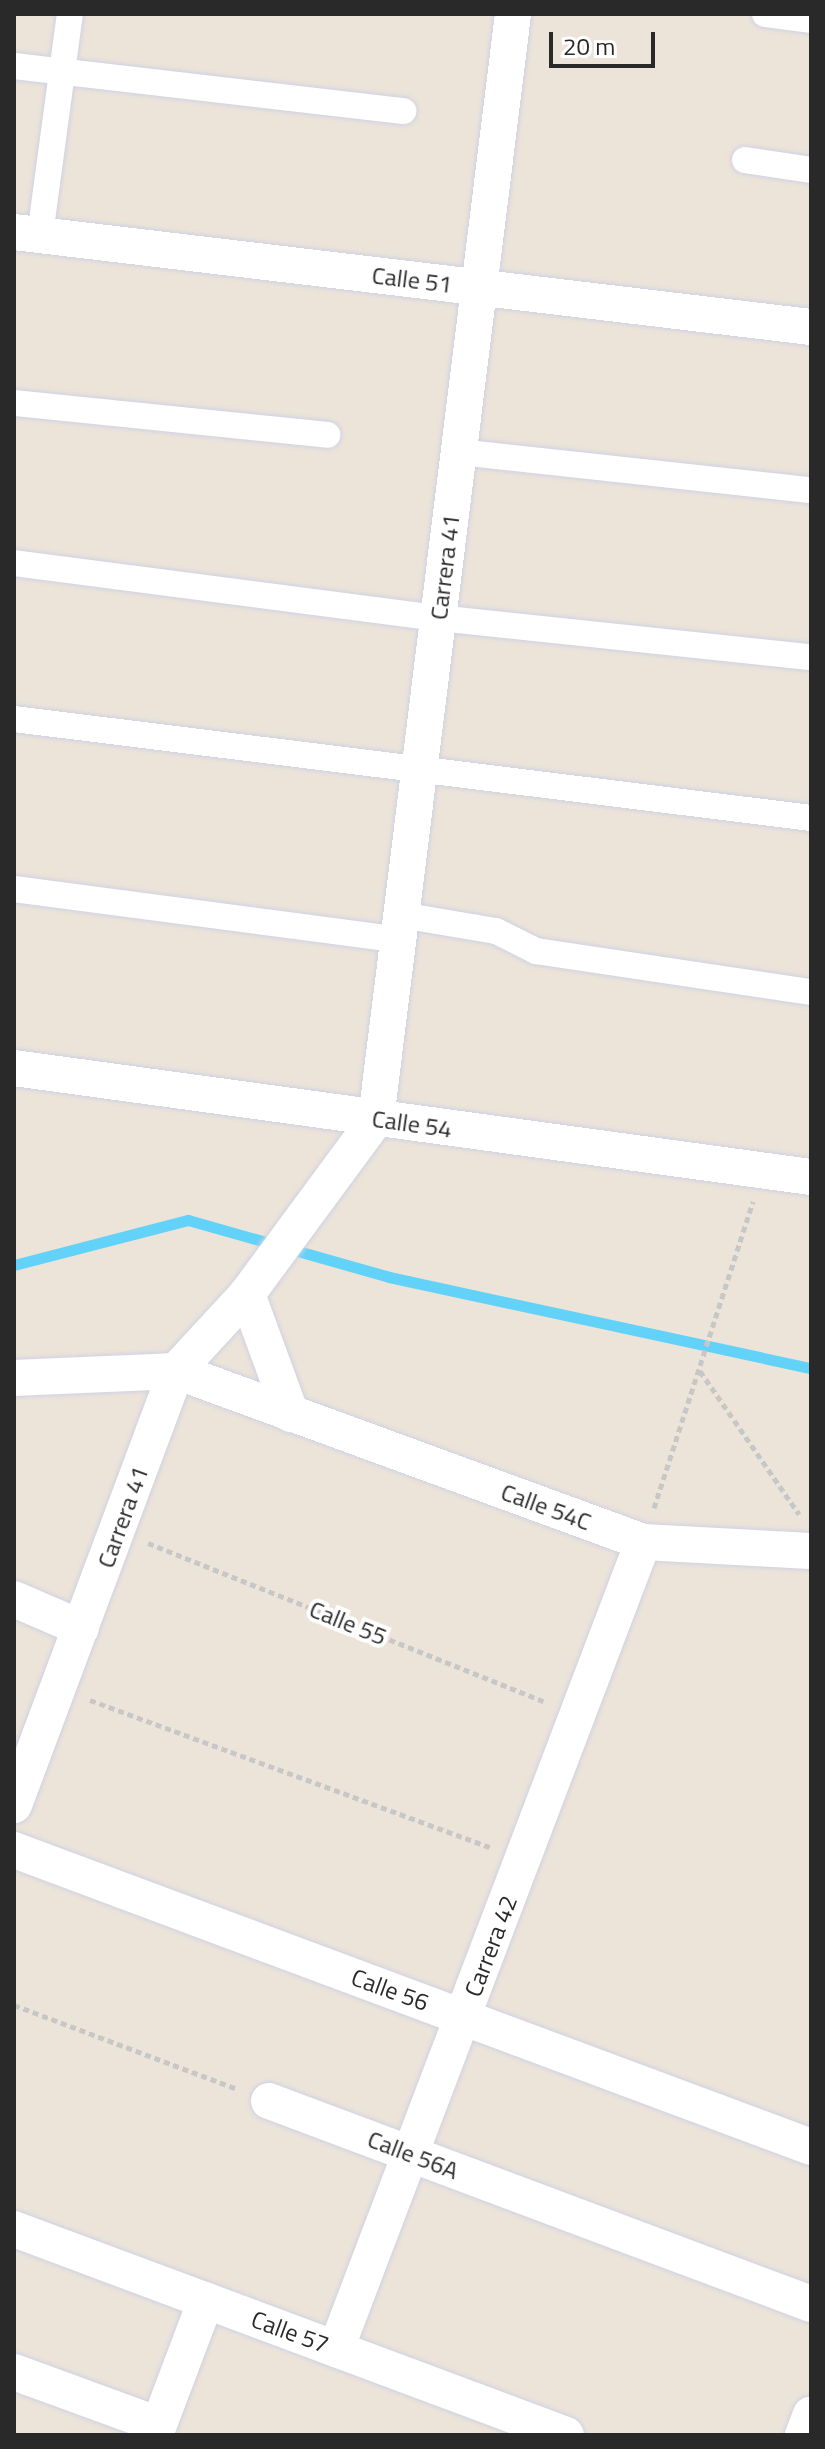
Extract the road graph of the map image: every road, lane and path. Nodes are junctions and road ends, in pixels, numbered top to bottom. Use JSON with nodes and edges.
{"nodes":[{"id":1,"x":70,"y":14,"type":"edge"},
{"id":2,"x":513,"y":14,"type":"edge"},
{"id":3,"x":765,"y":14,"type":"edge"},
{"id":4,"x":811,"y":20,"type":"edge"},
{"id":5,"x":14,"y":66,"type":"edge"},
{"id":6,"x":62,"y":72,"type":"junction"},
{"id":7,"x":403,"y":111,"type":"dead end"},
{"id":8,"x":745,"y":160,"type":"dead end"},
{"id":9,"x":811,"y":170,"type":"edge"},
{"id":10,"x":27,"y":233,"type":"edge"},
{"id":11,"x":479,"y":288,"type":"junction"},
{"id":12,"x":811,"y":327,"type":"edge"},
{"id":13,"x":14,"y":403,"type":"edge"},
{"id":14,"x":327,"y":435,"type":"dead end"},
{"id":15,"x":459,"y":452,"type":"junction"},
{"id":16,"x":811,"y":490,"type":"edge"},
{"id":17,"x":14,"y":563,"type":"edge"},
{"id":18,"x":438,"y":618,"type":"junction"},
{"id":19,"x":811,"y":657,"type":"edge"},
{"id":20,"x":14,"y":719,"type":"edge"},
{"id":21,"x":420,"y":767,"type":"junction"},
{"id":22,"x":811,"y":818,"type":"edge"},
{"id":23,"x":14,"y":889,"type":"edge"},
{"id":24,"x":400,"y":928,"type":"junction"},
{"id":25,"x":811,"y":992,"type":"edge"},
{"id":26,"x":14,"y":1068,"type":"edge"},
{"id":27,"x":376,"y":1119,"type":"junction"},
{"id":28,"x":762,"y":1170,"type":"junction"},
{"id":29,"x":811,"y":1177,"type":"edge"},
{"id":30,"x":247,"y":1294,"type":"junction"},
{"id":31,"x":699,"y":1370,"type":"junction"},
{"id":32,"x":176,"y":1371,"type":"junction"},
{"id":33,"x":14,"y":1378,"type":"edge"},
{"id":34,"x":291,"y":1414,"type":"junction"},
{"id":35,"x":118,"y":1531,"type":"junction"},
{"id":36,"x":807,"y":1535,"type":"edge"},
{"id":37,"x":643,"y":1542,"type":"junction"},
{"id":38,"x":14,"y":1599,"type":"edge"},
{"id":39,"x":81,"y":1628,"type":"junction"},
{"id":40,"x":59,"y":1688,"type":"junction"},
{"id":41,"x":578,"y":1715,"type":"junction"},
{"id":42,"x":23,"y":1755,"type":"edge"},
{"id":43,"x":14,"y":1805,"type":"edge"},
{"id":44,"x":14,"y":1850,"type":"edge"},
{"id":45,"x":525,"y":1860,"type":"junction"},
{"id":46,"x":14,"y":2005,"type":"edge"},
{"id":47,"x":464,"y":2018,"type":"junction"},
{"id":48,"x":269,"y":2101,"type":"joint"},
{"id":49,"x":811,"y":2147,"type":"edge"},
{"id":50,"x":411,"y":2154,"type":"junction"},
{"id":51,"x":14,"y":2229,"type":"edge"},
{"id":52,"x":206,"y":2300,"type":"junction"},
{"id":53,"x":811,"y":2304,"type":"edge"},
{"id":54,"x":336,"y":2349,"type":"junction"},
{"id":55,"x":14,"y":2372,"type":"edge"},
{"id":56,"x":811,"y":2414,"type":"edge"},
{"id":57,"x":157,"y":2430,"type":"edge"},
{"id":58,"x":566,"y":2435,"type":"edge"},
{"id":59,"x":803,"y":2435,"type":"edge"}],
"edges":[{"from":1,"to":6,"type":"street"},
{"from":2,"to":11,"type":"street","name":"Carrera 41"},
{"from":3,"to":4,"type":"street"},
{"from":5,"to":6,"type":"street"},
{"from":6,"to":7,"type":"street"},
{"from":6,"to":10,"type":"street"},
{"from":8,"to":9,"type":"street"},
{"from":10,"to":11,"type":"street","name":"Calle 51"},
{"from":11,"to":12,"type":"street","name":"Calle 51"},
{"from":11,"to":15,"type":"street","name":"Carrera 41"},
{"from":13,"to":14,"type":"street"},
{"from":15,"to":16,"type":"street"},
{"from":15,"to":18,"type":"street","name":"Carrera 41"},
{"from":17,"to":18,"type":"street"},
{"from":18,"to":19,"type":"street"},
{"from":18,"to":21,"type":"street","name":"Carrera 41"},
{"from":20,"to":21,"type":"street"},
{"from":21,"to":22,"type":"street"},
{"from":21,"to":24,"type":"street","name":"Carrera 41"},
{"from":23,"to":24,"type":"street"},
{"from":24,"to":25,"type":"street"},
{"from":24,"to":27,"type":"street","name":"Carrera 41"},
{"from":26,"to":27,"type":"street","name":"Calle 54"},
{"from":27,"to":28,"type":"street","name":"Calle 54"},
{"from":27,"to":30,"type":"street","name":"Carrera 41"},
{"from":28,"to":29,"type":"street","name":"Calle 54"},
{"from":28,"to":31,"type":"path"},
{"from":30,"to":32,"type":"street","name":"Carrera 41"},
{"from":30,"to":34,"type":"street"},
{"from":31,"to":36,"type":"path"},
{"from":31,"to":37,"type":"path"},
{"from":32,"to":33,"type":"street","name":"Calle 54C"},
{"from":32,"to":34,"type":"street","name":"Calle 54C"},
{"from":32,"to":35,"type":"street","name":"Carrera 41"},
{"from":34,"to":37,"type":"street","name":"Calle 54C"},
{"from":35,"to":39,"type":"street","name":"Carrera 41"},
{"from":35,"to":41,"type":"path","name":"Calle 55"},
{"from":36,"to":37,"type":"street","name":"Calle 54C"},
{"from":37,"to":41,"type":"street","name":"Carrera 42"},
{"from":38,"to":39,"type":"street"},
{"from":39,"to":40,"type":"street","name":"Carrera 41"},
{"from":40,"to":42,"type":"street","name":"Carrera 41"},
{"from":40,"to":45,"type":"path"},
{"from":41,"to":45,"type":"street","name":"Carrera 42"},
{"from":42,"to":43,"type":"street","name":"Carrera 41"},
{"from":44,"to":47,"type":"street","name":"Calle 56"},
{"from":45,"to":47,"type":"street","name":"Carrera 42"},
{"from":46,"to":48,"type":"path"},
{"from":47,"to":49,"type":"street","name":"Calle 56"},
{"from":47,"to":50,"type":"street","name":"Carrera 42"},
{"from":48,"to":50,"type":"street","name":"Calle 56A"},
{"from":50,"to":53,"type":"street","name":"Calle 56A"},
{"from":50,"to":54,"type":"street","name":"Carrera 42"},
{"from":51,"to":52,"type":"street","name":"Calle 57"},
{"from":52,"to":54,"type":"street","name":"Calle 57"},
{"from":52,"to":57,"type":"street"},
{"from":54,"to":58,"type":"street","name":"Calle 57"},
{"from":55,"to":57,"type":"street"},
{"from":56,"to":59,"type":"street"}]}
